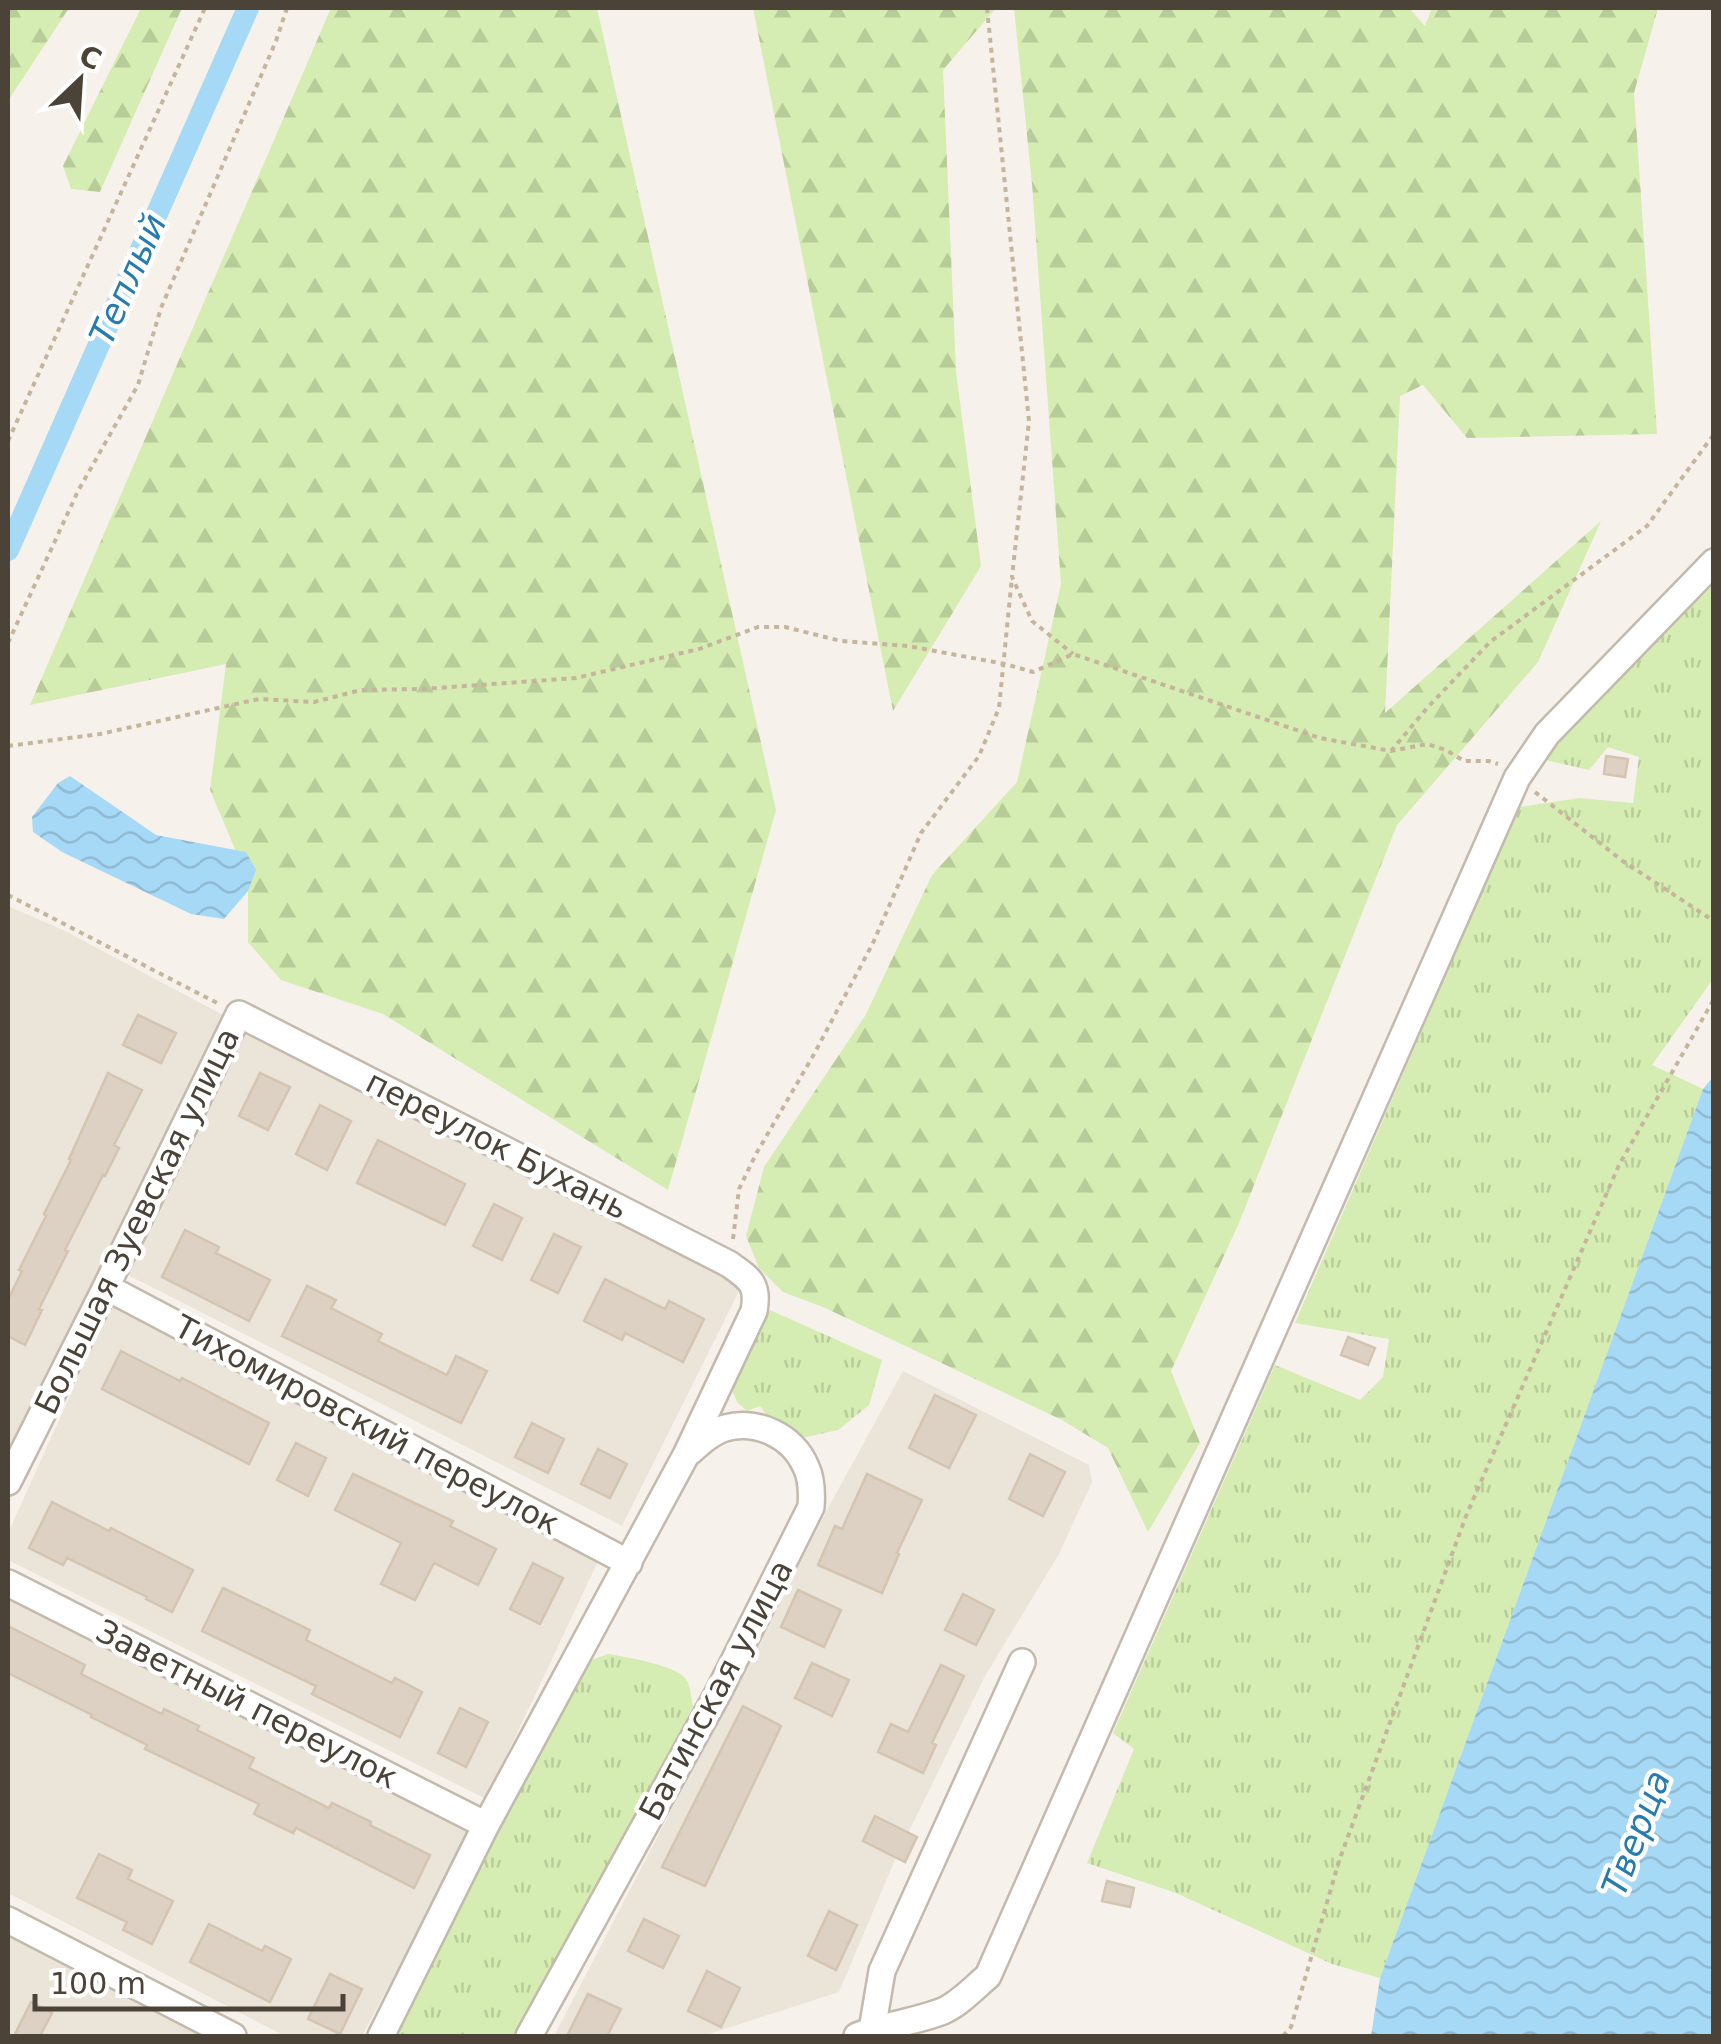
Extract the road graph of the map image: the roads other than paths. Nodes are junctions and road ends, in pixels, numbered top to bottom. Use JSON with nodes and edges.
{"nodes":[{"id":1,"x":1714,"y":562,"type":"edge"},
{"id":2,"x":239,"y":1014,"type":"joint"},
{"id":3,"x":752,"y":1280,"type":"joint"},
{"id":4,"x":106,"y":1287,"type":"junction"},
{"id":5,"x":686,"y":1455,"type":"junction"},
{"id":6,"x":8,"y":1482,"type":"edge"},
{"id":7,"x":629,"y":1563,"type":"junction"},
{"id":8,"x":8,"y":1583,"type":"edge"},
{"id":9,"x":1022,"y":1662,"type":"dead end"},
{"id":10,"x":486,"y":1826,"type":"junction"},
{"id":11,"x":8,"y":1920,"type":"edge"},
{"id":12,"x":864,"y":2033,"type":"edge"},
{"id":13,"x":233,"y":2036,"type":"edge"},
{"id":14,"x":381,"y":2036,"type":"edge"},
{"id":15,"x":529,"y":2036,"type":"edge"}],
"edges":[{"from":1,"to":12,"type":"street"},
{"from":2,"to":3,"type":"street","name":"переулок Бухань"},
{"from":2,"to":4,"type":"street","name":"Большая Зуевская улица"},
{"from":3,"to":5,"type":"street","name":"Батинская улица"},
{"from":4,"to":6,"type":"street","name":"Большая Зуевская улица"},
{"from":4,"to":7,"type":"street","name":"Тихомировский переулок"},
{"from":5,"to":7,"type":"street","name":"Батинская улица"},
{"from":5,"to":15,"type":"street","name":"Батинская улица"},
{"from":7,"to":10,"type":"street","name":"Батинская улица"},
{"from":8,"to":10,"type":"street","name":"Заветный переулок"},
{"from":9,"to":12,"type":"street"},
{"from":10,"to":14,"type":"street","name":"Батинская улица"},
{"from":11,"to":13,"type":"street"}]}
